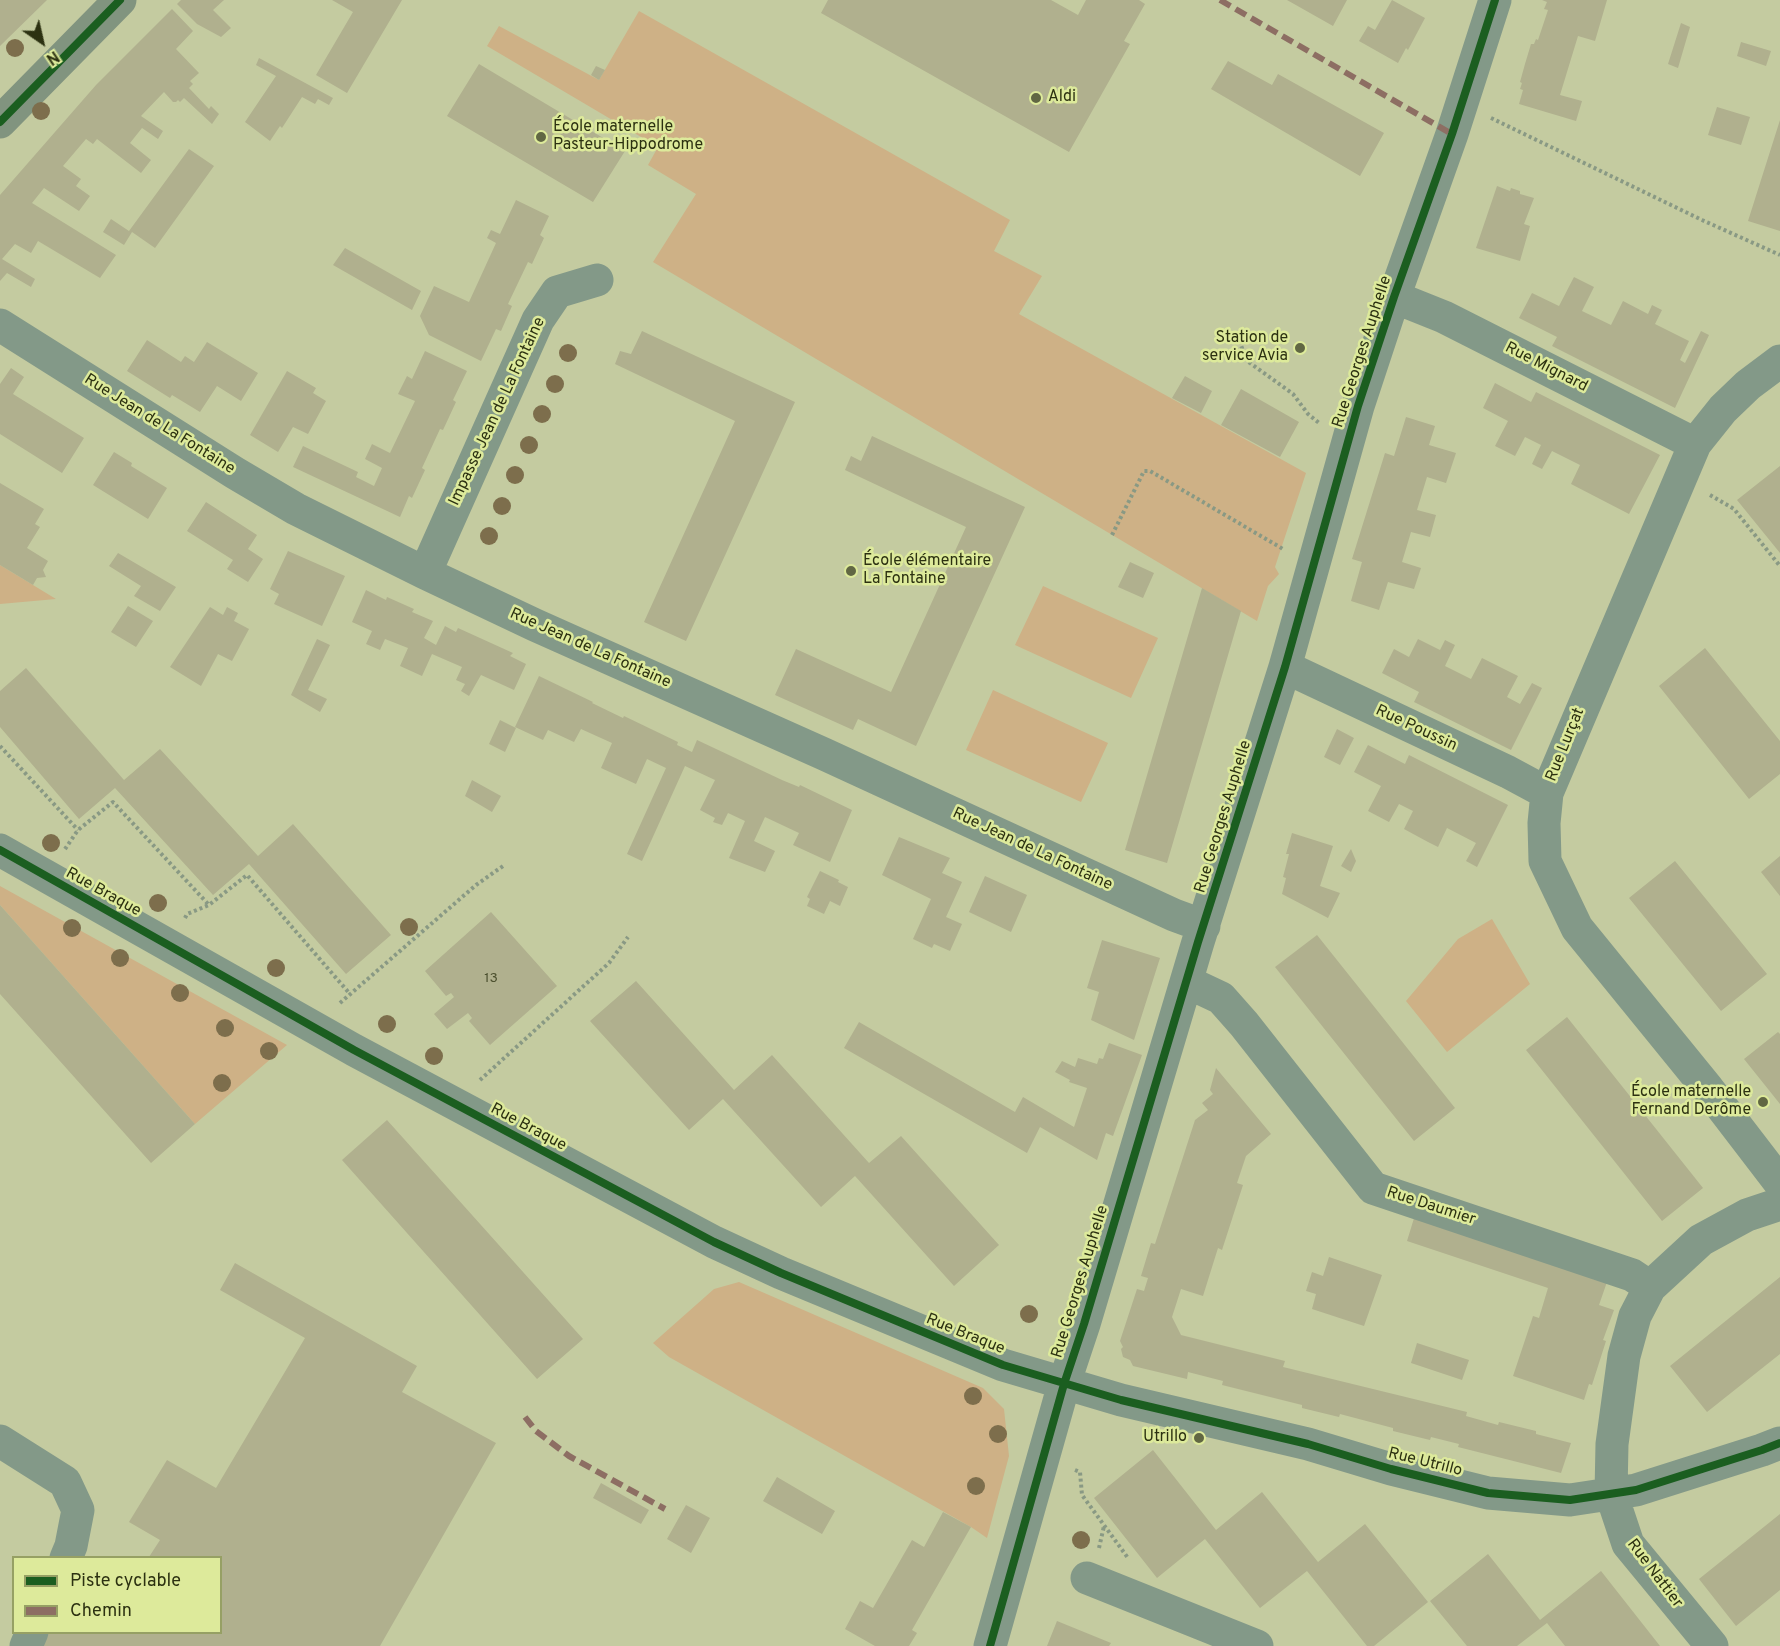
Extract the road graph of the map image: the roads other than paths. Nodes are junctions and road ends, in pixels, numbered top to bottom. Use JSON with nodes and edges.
{"nodes":[{"id":1,"x":120,"y":0,"type":"edge"},
{"id":2,"x":1495,"y":0,"type":"edge"},
{"id":3,"x":0,"y":122,"type":"edge"},
{"id":4,"x":597,"y":280,"type":"dead end"},
{"id":5,"x":1395,"y":297,"type":"junction"},
{"id":6,"x":0,"y":325,"type":"edge"},
{"id":7,"x":1780,"y":361,"type":"edge"},
{"id":8,"x":1695,"y":444,"type":"junction"},
{"id":9,"x":425,"y":573,"type":"junction"},
{"id":10,"x":1285,"y":667,"type":"junction"},
{"id":11,"x":1547,"y":793,"type":"junction"},
{"id":12,"x":0,"y":850,"type":"edge"},
{"id":13,"x":1204,"y":926,"type":"junction"},
{"id":14,"x":1187,"y":982,"type":"junction"},
{"id":15,"x":1780,"y":1183,"type":"edge"},
{"id":16,"x":1780,"y":1204,"type":"edge"},
{"id":17,"x":1650,"y":1287,"type":"junction"},
{"id":18,"x":1064,"y":1384,"type":"junction"},
{"id":19,"x":0,"y":1441,"type":"edge"},
{"id":20,"x":1780,"y":1443,"type":"edge"},
{"id":21,"x":1611,"y":1493,"type":"junction"},
{"id":22,"x":66,"y":1556,"type":"edge"},
{"id":23,"x":1093,"y":1564,"type":"road end"},
{"id":24,"x":1708,"y":1645,"type":"edge"},
{"id":25,"x":990,"y":1646,"type":"edge"},
{"id":26,"x":1257,"y":1646,"type":"edge"}],
"edges":[{"from":1,"to":3,"type":"main road"},
{"from":2,"to":5,"type":"street","name":"Rue Georges Auphelle"},
{"from":4,"to":9,"type":"street","name":"Impasse Jean de La Fontaine"},
{"from":5,"to":8,"type":"street","name":"Rue Mignard"},
{"from":5,"to":10,"type":"street","name":"Rue Georges Auphelle"},
{"from":6,"to":9,"type":"street","name":"Rue Jean de La Fontaine"},
{"from":7,"to":8,"type":"street","name":"Rue Lurçat"},
{"from":8,"to":11,"type":"street","name":"Rue Lurçat"},
{"from":9,"to":13,"type":"street","name":"Rue Jean de La Fontaine"},
{"from":10,"to":11,"type":"street","name":"Rue Poussin"},
{"from":10,"to":13,"type":"street","name":"Rue Georges Auphelle"},
{"from":11,"to":15,"type":"street","name":"Rue Lurçat"},
{"from":12,"to":18,"type":"street","name":"Rue Braque"},
{"from":13,"to":14,"type":"street","name":"Rue Georges Auphelle"},
{"from":14,"to":17,"type":"street","name":"Rue Daumier"},
{"from":14,"to":18,"type":"street","name":"Rue Georges Auphelle"},
{"from":16,"to":17,"type":"street"},
{"from":17,"to":21,"type":"street"},
{"from":18,"to":21,"type":"street","name":"Rue Utrillo"},
{"from":18,"to":25,"type":"street","name":"Rue Georges Auphelle"},
{"from":19,"to":22,"type":"street"},
{"from":20,"to":21,"type":"street","name":"Rue Utrillo"},
{"from":21,"to":24,"type":"street","name":"Rue Nattier"},
{"from":23,"to":26,"type":"street"}]}
